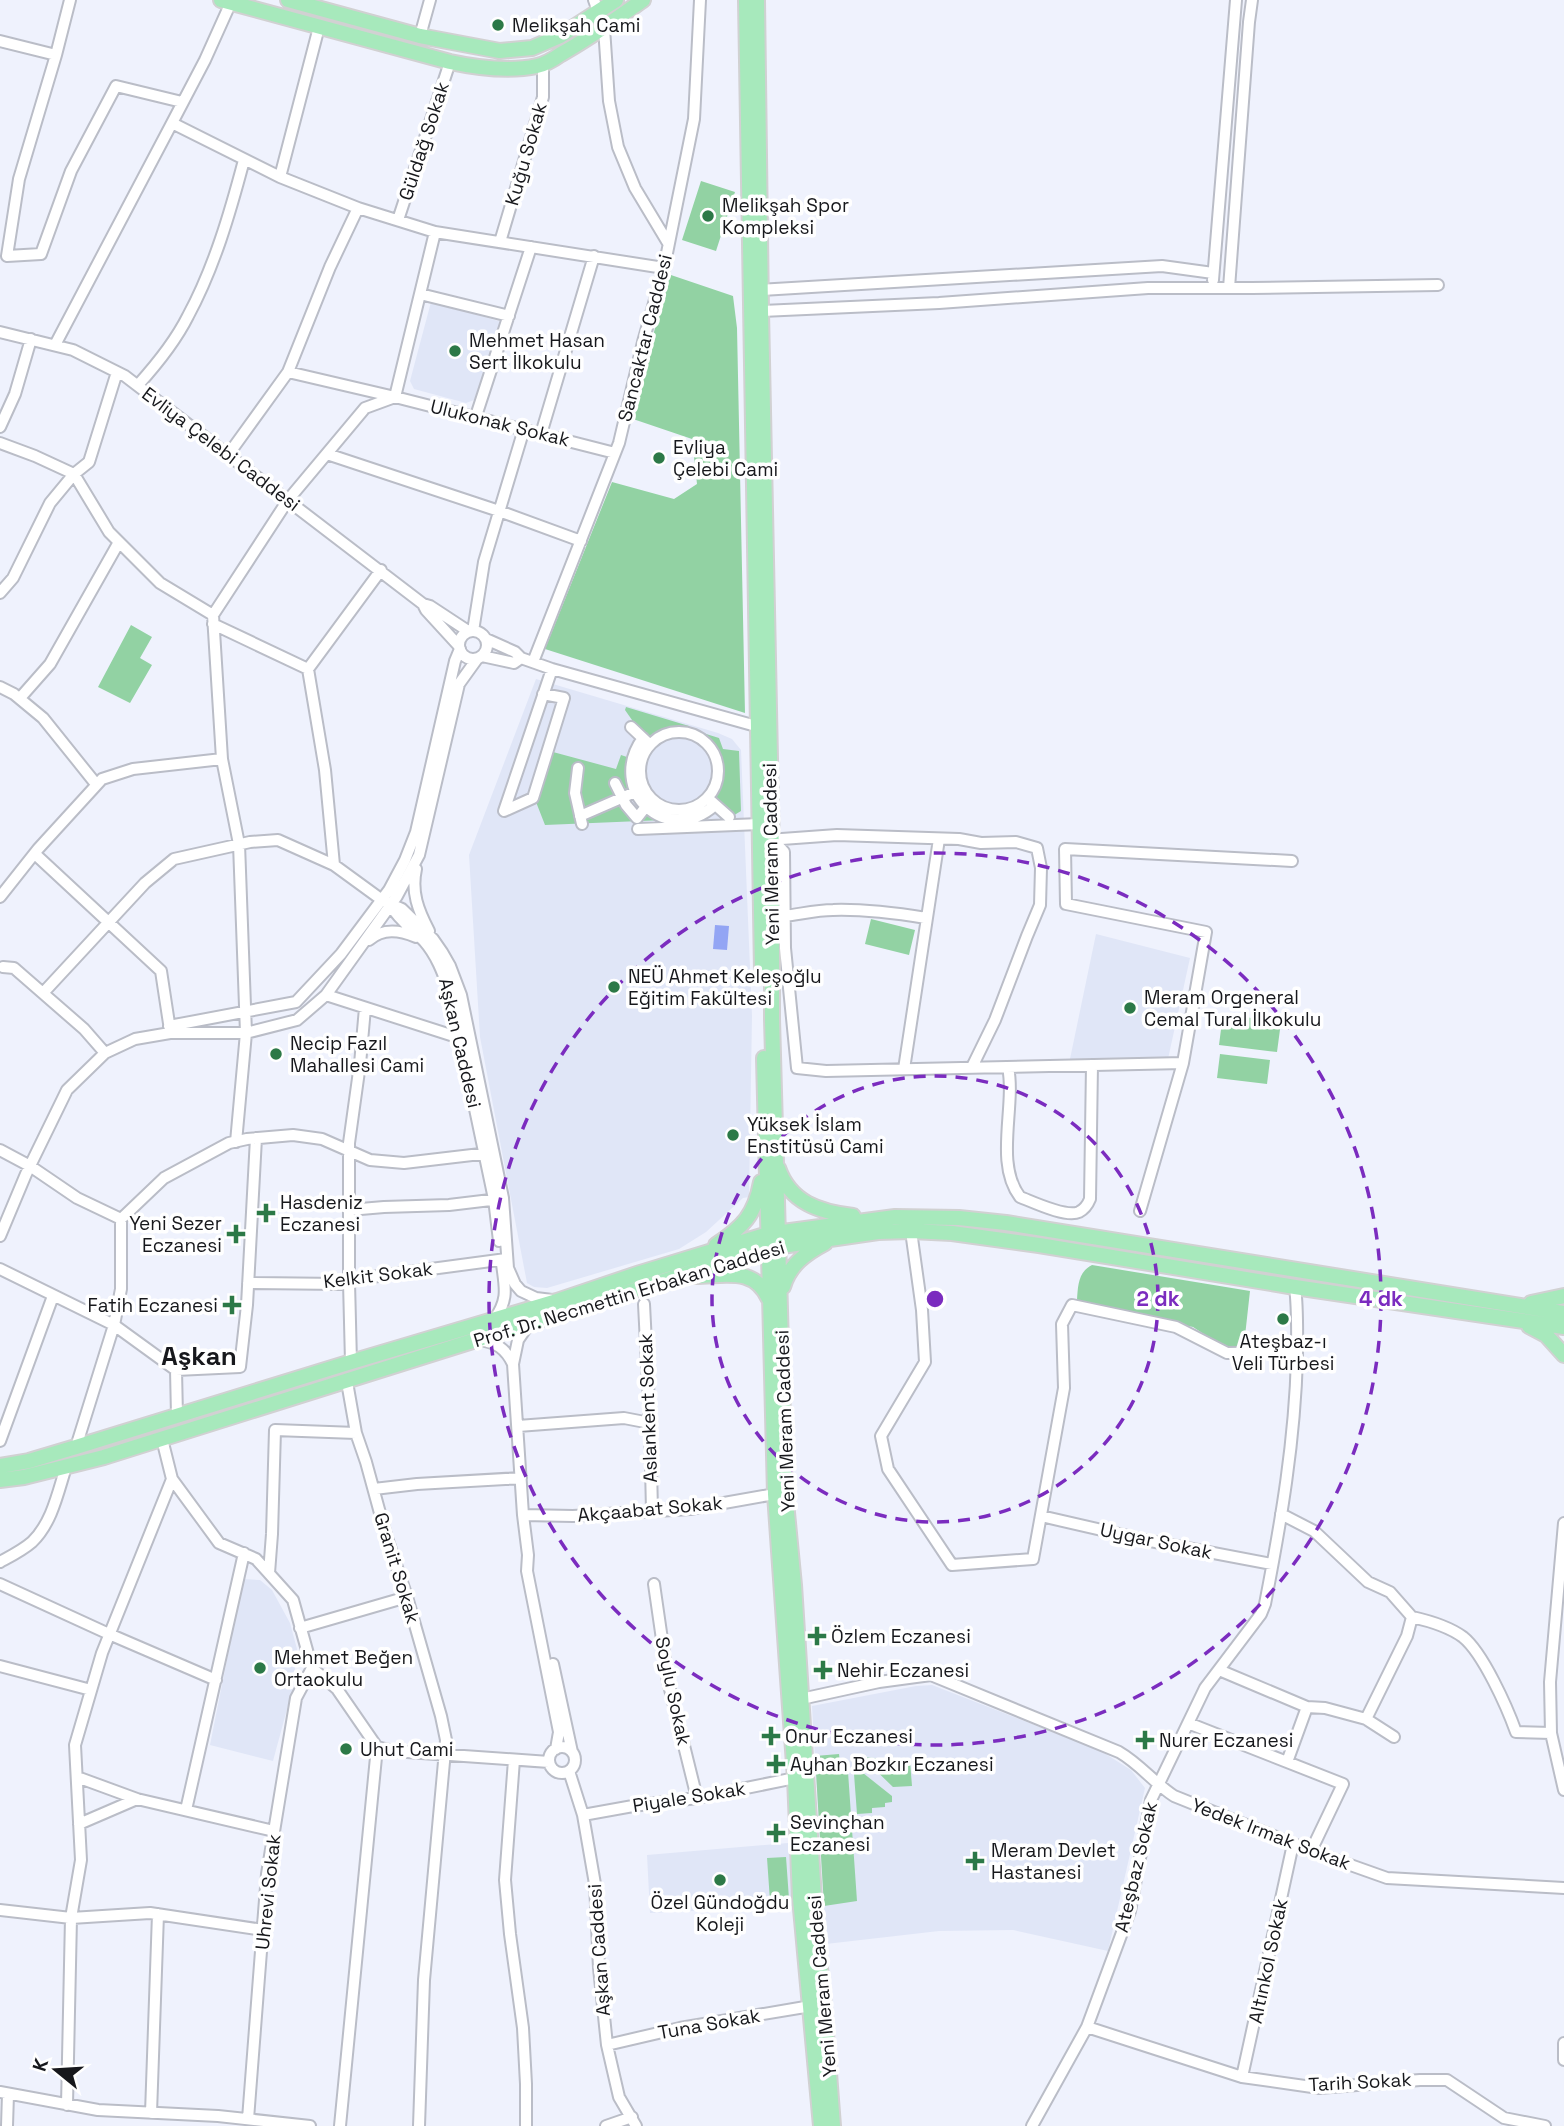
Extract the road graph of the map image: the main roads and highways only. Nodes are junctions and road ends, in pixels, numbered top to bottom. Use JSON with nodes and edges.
{"nodes":[{"id":1,"x":288,"y":0,"type":"edge"},
{"id":2,"x":616,"y":0,"type":"edge"},
{"id":3,"x":643,"y":0,"type":"edge"},
{"id":4,"x":746,"y":0,"type":"edge"},
{"id":5,"x":757,"y":0,"type":"edge"},
{"id":6,"x":228,"y":1,"type":"edge"},
{"id":7,"x":596,"y":6,"type":"edge"},
{"id":8,"x":764,"y":728,"type":"junction"},
{"id":9,"x":766,"y":840,"type":"junction"},
{"id":10,"x":771,"y":1163,"type":"junction"},
{"id":11,"x":872,"y":1219,"type":"junction"},
{"id":12,"x":836,"y":1238,"type":"junction"},
{"id":13,"x":774,"y":1240,"type":"junction"},
{"id":14,"x":704,"y":1254,"type":"junction"},
{"id":15,"x":684,"y":1275,"type":"junction"},
{"id":16,"x":1564,"y":1296,"type":"edge"},
{"id":17,"x":776,"y":1302,"type":"junction"},
{"id":18,"x":1511,"y":1304,"type":"junction"},
{"id":19,"x":1564,"y":1313,"type":"edge"},
{"id":20,"x":1515,"y":1320,"type":"junction"},
{"id":21,"x":1564,"y":1327,"type":"edge"},
{"id":22,"x":1564,"y":1354,"type":"edge"},
{"id":23,"x":0,"y":1466,"type":"edge"},
{"id":24,"x":0,"y":1480,"type":"edge"},
{"id":25,"x":821,"y":2126,"type":"edge"},
{"id":26,"x":833,"y":2126,"type":"edge"}],
"edges":[{"from":1,"to":7,"type":"main road"},
{"from":2,"to":7,"type":"main road"},
{"from":3,"to":6,"type":"main road"},
{"from":4,"to":8,"type":"main road","name":"Yeni Meram Caddesi"},
{"from":5,"to":8,"type":"main road","name":"Yeni Meram Caddesi"},
{"from":8,"to":9,"type":"main road","name":"Yeni Meram Caddesi"},
{"from":8,"to":9,"type":"main road","name":"Yeni Meram Caddesi"},
{"from":9,"to":10,"type":"main road","name":"Yeni Meram Caddesi"},
{"from":10,"to":11,"type":"main road"},
{"from":10,"to":13,"type":"main road","name":"Yeni Meram Caddesi"},
{"from":10,"to":14,"type":"main road"},
{"from":11,"to":13,"type":"main road","name":"Prof. Dr. Necmettin Erbakan Caddesi"},
{"from":11,"to":18,"type":"main road","name":"Prof. Dr. Necmettin Erbakan Caddesi"},
{"from":12,"to":13,"type":"main road","name":"Prof. Dr. Necmettin Erbakan Caddesi"},
{"from":12,"to":17,"type":"main road"},
{"from":12,"to":20,"type":"main road","name":"Prof. Dr. Necmettin Erbakan Caddesi"},
{"from":13,"to":14,"type":"main road","name":"Prof. Dr. Necmettin Erbakan Caddesi"},
{"from":13,"to":15,"type":"main road","name":"Prof. Dr. Necmettin Erbakan Caddesi"},
{"from":13,"to":17,"type":"main road","name":"Yeni Meram Caddesi"},
{"from":14,"to":23,"type":"main road","name":"Prof. Dr. Necmettin Erbakan Caddesi"},
{"from":15,"to":17,"type":"main road"},
{"from":15,"to":24,"type":"main road","name":"Prof. Dr. Necmettin Erbakan Caddesi"},
{"from":16,"to":18,"type":"main road"},
{"from":17,"to":25,"type":"main road","name":"Yeni Meram Caddesi"},
{"from":17,"to":26,"type":"main road","name":"Yeni Meram Caddesi"},
{"from":18,"to":19,"type":"main road","name":"Prof. Dr. Necmettin Erbakan Caddesi"},
{"from":20,"to":21,"type":"main road","name":"Prof. Dr. Necmettin Erbakan Caddesi"},
{"from":20,"to":22,"type":"main road"}]}
